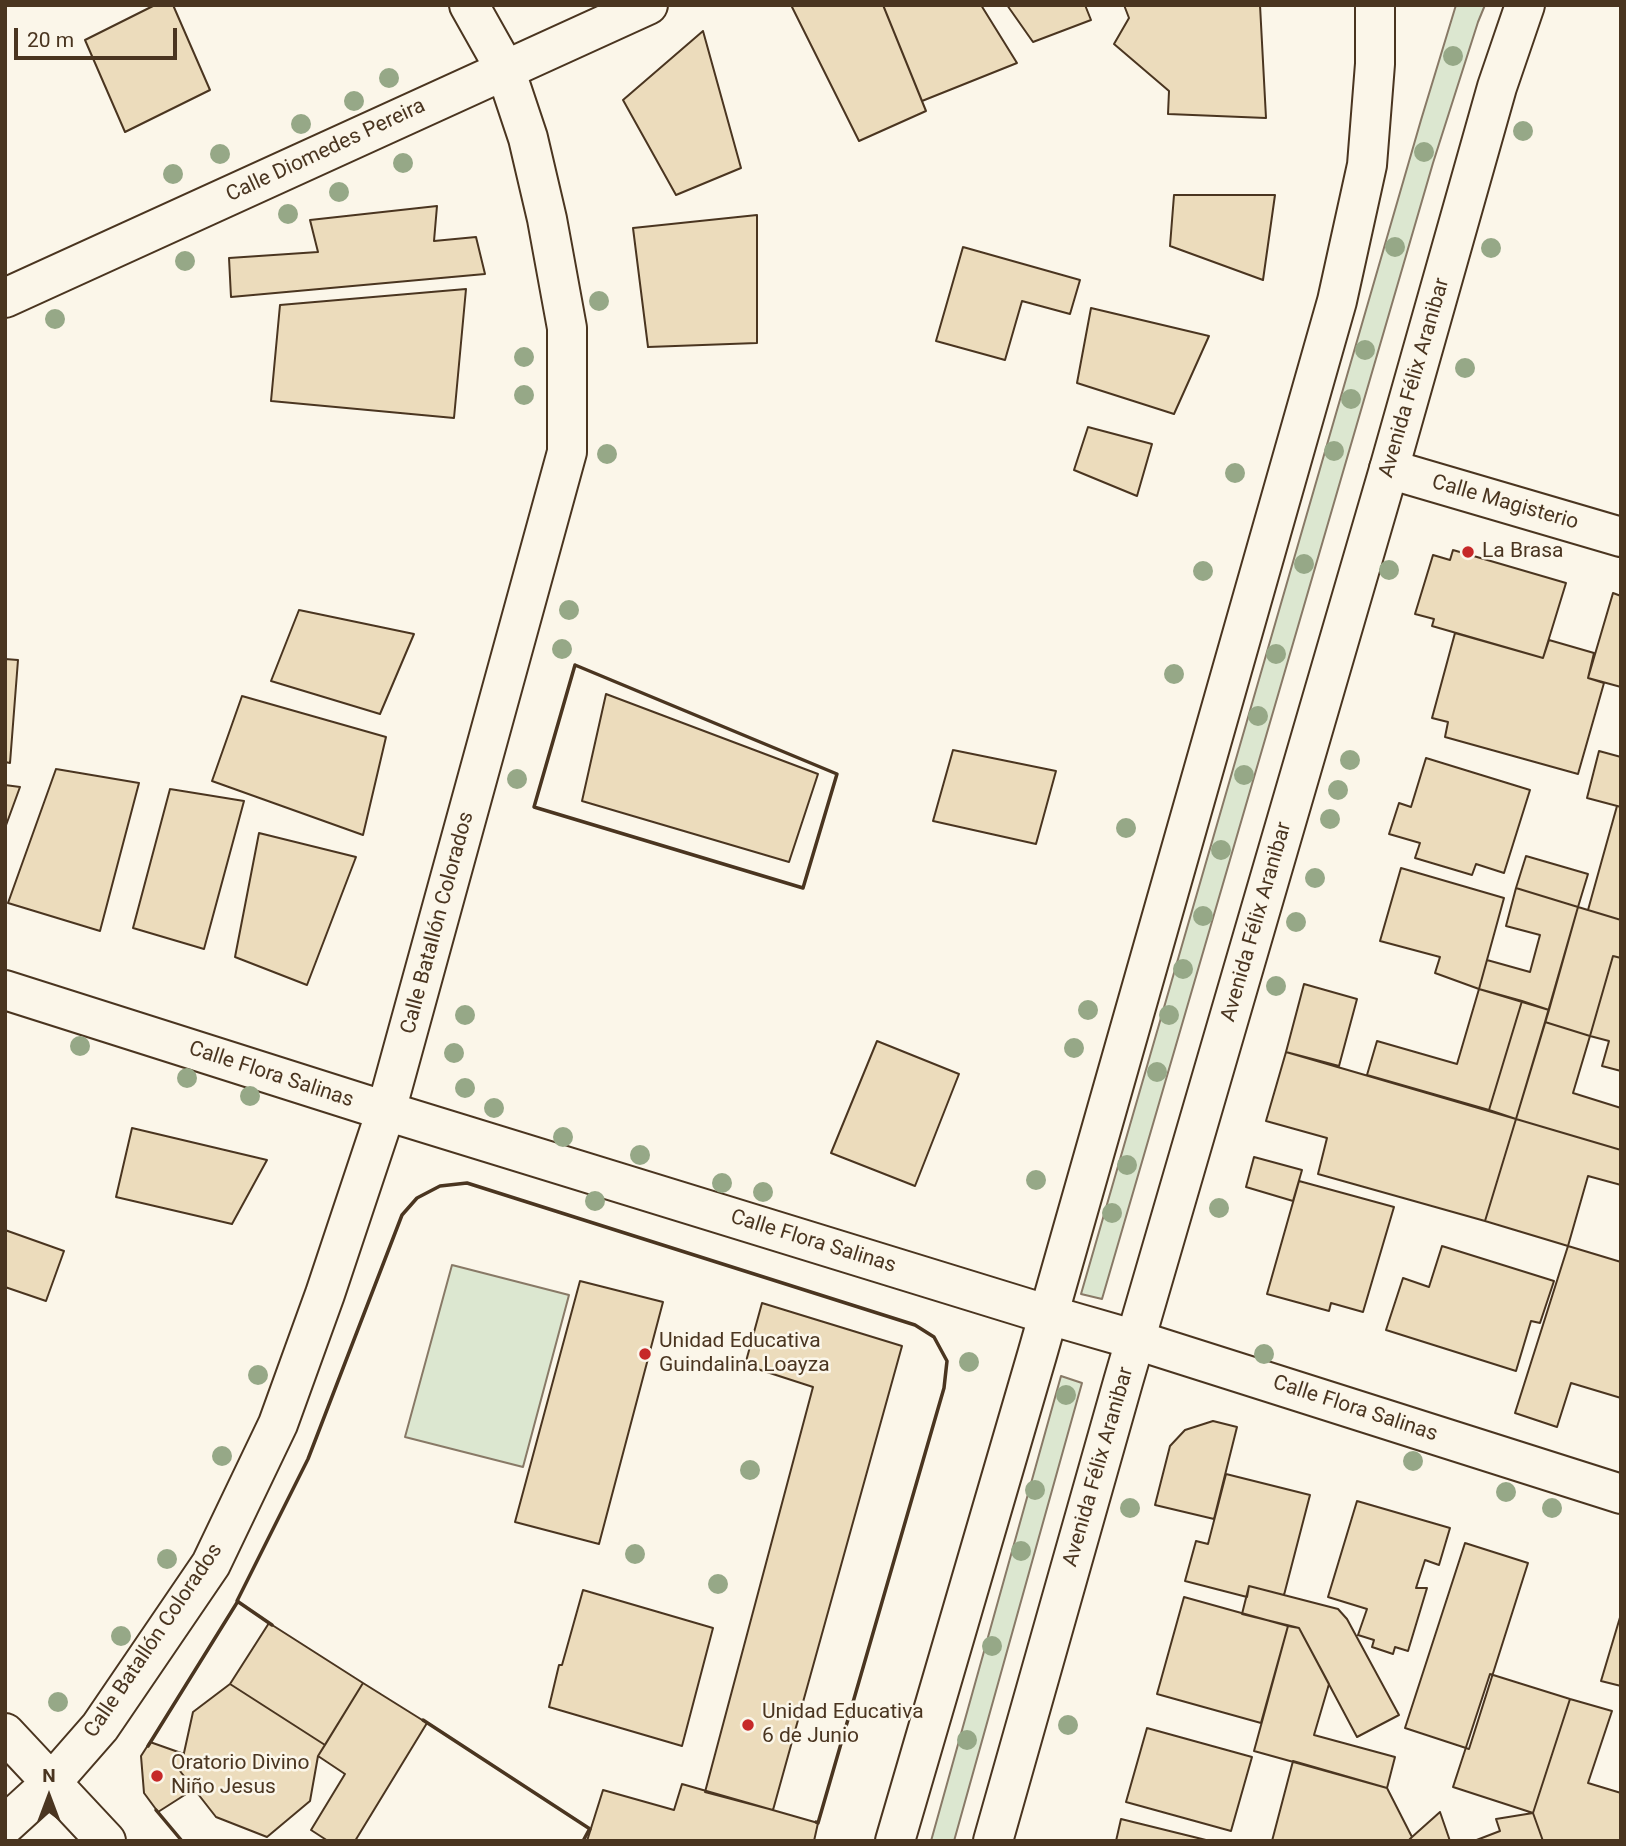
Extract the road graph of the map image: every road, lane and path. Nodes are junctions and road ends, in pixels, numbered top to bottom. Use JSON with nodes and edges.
{"nodes":[{"id":1,"x":469,"y":5,"type":"edge"},
{"id":2,"x":648,"y":5,"type":"edge"},
{"id":3,"x":1375,"y":5,"type":"edge"},
{"id":4,"x":1525,"y":5,"type":"edge"},
{"id":5,"x":505,"y":69,"type":"junction"},
{"id":6,"x":5,"y":298,"type":"edge"},
{"id":7,"x":1389,"y":469,"type":"junction"},
{"id":8,"x":1621,"y":537,"type":"edge"},
{"id":9,"x":5,"y":990,"type":"edge"},
{"id":10,"x":386,"y":1111,"type":"junction"},
{"id":11,"x":1049,"y":1315,"type":"junction"},
{"id":12,"x":1136,"y":1340,"type":"junction"},
{"id":13,"x":1621,"y":1493,"type":"edge"},
{"id":14,"x":5,"y":1733,"type":"edge"},
{"id":15,"x":51,"y":1783,"type":"junction"},
{"id":16,"x":5,"y":1825,"type":"edge"},
{"id":17,"x":106,"y":1841,"type":"edge"},
{"id":18,"x":895,"y":1841,"type":"edge"},
{"id":19,"x":993,"y":1841,"type":"edge"}],
"edges":[{"from":1,"to":5,"type":"street","name":"Calle Batallón Colorados"},
{"from":2,"to":5,"type":"street","name":"Calle Diomedes Pereira"},
{"from":3,"to":11,"type":"street"},
{"from":4,"to":7,"type":"street","name":"Avenida Félix Aranibar"},
{"from":5,"to":6,"type":"street","name":"Calle Diomedes Pereira"},
{"from":5,"to":10,"type":"street","name":"Calle Batallón Colorados"},
{"from":7,"to":8,"type":"street","name":"Calle Magisterio"},
{"from":7,"to":12,"type":"street","name":"Avenida Félix Aranibar"},
{"from":9,"to":10,"type":"street","name":"Calle Flora Salinas"},
{"from":10,"to":11,"type":"street","name":"Calle Flora Salinas"},
{"from":10,"to":15,"type":"street","name":"Calle Batallón Colorados"},
{"from":11,"to":12,"type":"street","name":"Calle Flora Salinas"},
{"from":11,"to":18,"type":"street"},
{"from":12,"to":13,"type":"street","name":"Calle Flora Salinas"},
{"from":12,"to":19,"type":"street","name":"Avenida Félix Aranibar"},
{"from":14,"to":15,"type":"street"},
{"from":15,"to":16,"type":"street","name":"Calle Batallón Colorados"},
{"from":15,"to":17,"type":"street"}]}
